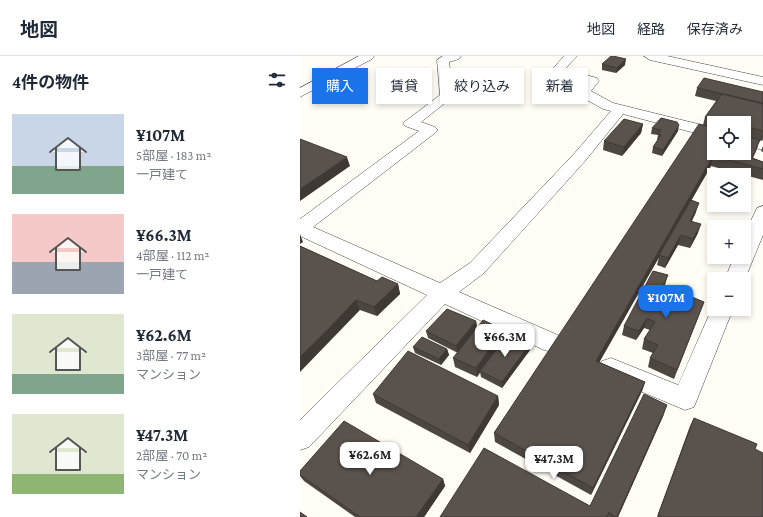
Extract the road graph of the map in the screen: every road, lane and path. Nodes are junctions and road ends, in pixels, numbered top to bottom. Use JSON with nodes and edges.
{"nodes":[{"id":1,"x":368,"y":56,"type":"edge"},
{"id":2,"x":455,"y":56,"type":"edge"},
{"id":3,"x":572,"y":56,"type":"edge"},
{"id":4,"x":650,"y":56,"type":"edge"},
{"id":5,"x":686,"y":60,"type":"edge"},
{"id":6,"x":346,"y":68,"type":"edge"},
{"id":7,"x":300,"y":79,"type":"edge"},
{"id":8,"x":763,"y":81,"type":"edge"},
{"id":9,"x":312,"y":83,"type":"edge"},
{"id":10,"x":312,"y":86,"type":"edge"},
{"id":11,"x":300,"y":93,"type":"edge"},
{"id":12,"x":620,"y":109,"type":"junction"},
{"id":13,"x":707,"y":131,"type":"edge"},
{"id":14,"x":751,"y":142,"type":"edge"},
{"id":15,"x":763,"y":145,"type":"edge"},
{"id":16,"x":763,"y":212,"type":"edge"},
{"id":17,"x":300,"y":228,"type":"edge"},
{"id":18,"x":738,"y":272,"type":"edge"},
{"id":19,"x":442,"y":293,"type":"junction"},
{"id":20,"x":719,"y":316,"type":"edge"},
{"id":21,"x":552,"y":343,"type":"edge"},
{"id":22,"x":612,"y":368,"type":"edge"},
{"id":23,"x":300,"y":438,"type":"edge"}],
"edges":[{"from":1,"to":6,"type":"street"},
{"from":2,"to":17,"type":"street"},
{"from":3,"to":12,"type":"street"},
{"from":4,"to":5,"type":"street"},
{"from":5,"to":8,"type":"street"},
{"from":7,"to":9,"type":"street"},
{"from":10,"to":11,"type":"street"},
{"from":12,"to":13,"type":"street"},
{"from":12,"to":19,"type":"street"},
{"from":14,"to":15,"type":"street"},
{"from":16,"to":18,"type":"street"},
{"from":17,"to":19,"type":"street"},
{"from":19,"to":21,"type":"street"},
{"from":19,"to":23,"type":"street"},
{"from":20,"to":22,"type":"street"}]}
